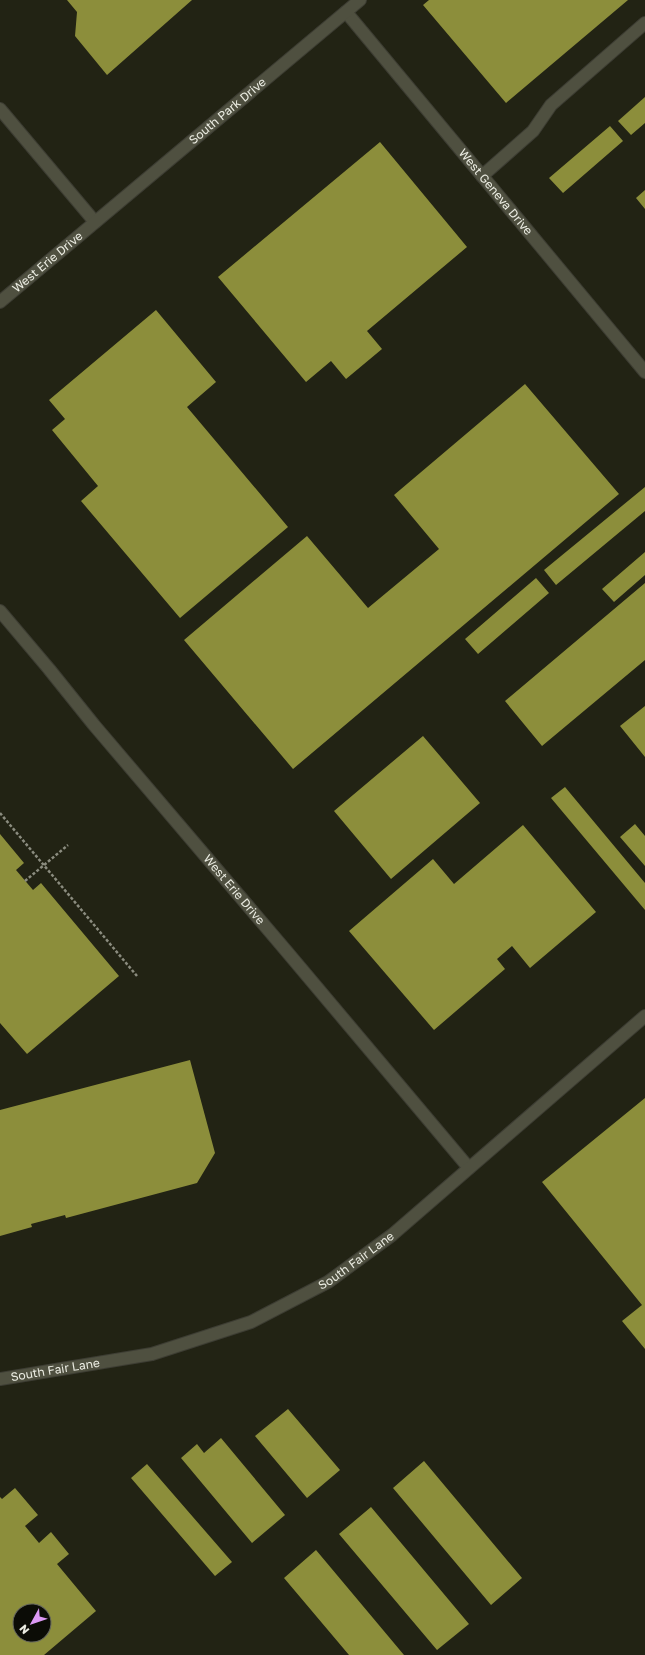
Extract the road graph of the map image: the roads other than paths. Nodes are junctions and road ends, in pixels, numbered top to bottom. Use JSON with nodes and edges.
{"nodes":[{"id":1,"x":360,"y":0,"type":"edge"},
{"id":2,"x":346,"y":12,"type":"junction"},
{"id":3,"x":645,"y":23,"type":"edge"},
{"id":4,"x":0,"y":109,"type":"edge"},
{"id":5,"x":482,"y":176,"type":"junction"},
{"id":6,"x":96,"y":222,"type":"junction"},
{"id":7,"x":0,"y":302,"type":"edge"},
{"id":8,"x":645,"y":372,"type":"edge"},
{"id":9,"x":0,"y":611,"type":"edge"},
{"id":10,"x":645,"y":1016,"type":"edge"},
{"id":11,"x":469,"y":1168,"type":"junction"},
{"id":12,"x":0,"y":1379,"type":"edge"}],
"edges":[{"from":1,"to":2,"type":"street","name":"South Park Drive"},
{"from":2,"to":5,"type":"street","name":"West Geneva Drive"},
{"from":2,"to":6,"type":"street","name":"South Park Drive"},
{"from":3,"to":5,"type":"street"},
{"from":4,"to":6,"type":"street"},
{"from":5,"to":8,"type":"street","name":"West Geneva Drive"},
{"from":6,"to":7,"type":"street","name":"West Erie Drive"},
{"from":9,"to":11,"type":"street","name":"West Erie Drive"},
{"from":10,"to":11,"type":"street","name":"South Fair Lane"},
{"from":11,"to":12,"type":"street","name":"South Fair Lane"}]}
